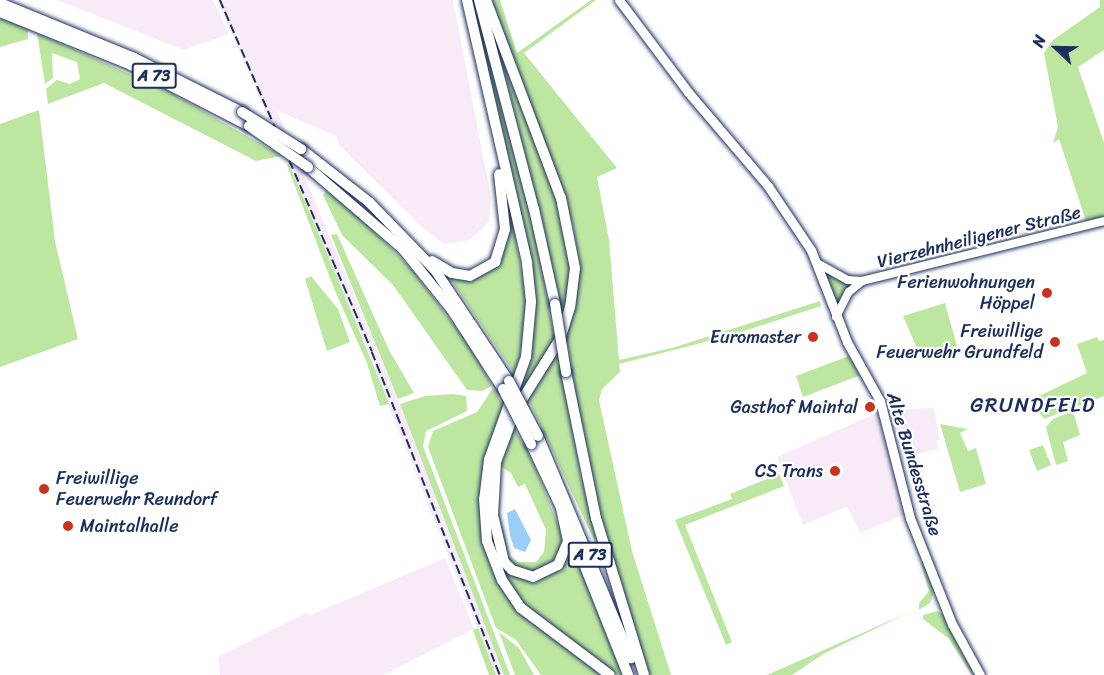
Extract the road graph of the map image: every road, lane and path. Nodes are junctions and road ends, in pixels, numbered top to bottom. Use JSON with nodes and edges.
{"nodes":[{"id":1,"x":467,"y":0,"type":"edge"},
{"id":2,"x":479,"y":0,"type":"edge"},
{"id":3,"x":486,"y":0,"type":"edge"},
{"id":4,"x":619,"y":0,"type":"edge"},
{"id":5,"x":8,"y":8,"type":"edge"},
{"id":6,"x":0,"y":12,"type":"edge"},
{"id":7,"x":54,"y":28,"type":"junction"},
{"id":8,"x":493,"y":126,"type":"junction"},
{"id":9,"x":1104,"y":221,"type":"edge"},
{"id":10,"x":417,"y":250,"type":"junction"},
{"id":11,"x":817,"y":263,"type":"junction"},
{"id":12,"x":862,"y":281,"type":"junction"},
{"id":13,"x":836,"y":317,"type":"junction"},
{"id":14,"x":506,"y":385,"type":"junction"},
{"id":15,"x":534,"y":440,"type":"junction"},
{"id":16,"x":561,"y":509,"type":"junction"},
{"id":17,"x":610,"y":675,"type":"edge"},
{"id":18,"x":628,"y":675,"type":"edge"},
{"id":19,"x":638,"y":675,"type":"edge"},
{"id":20,"x":644,"y":675,"type":"edge"},
{"id":21,"x":980,"y":675,"type":"edge"}],
"edges":[{"from":1,"to":8,"type":"highway"},
{"from":2,"to":20,"type":"highway","bridge":true},
{"from":3,"to":16,"type":"highway"},
{"from":4,"to":11,"type":"main road","name":"Alte Bundesstraße"},
{"from":5,"to":6,"type":"highway","number":"A 73"},
{"from":5,"to":7,"type":"highway","number":"A 73"},
{"from":7,"to":10,"type":"highway","number":"A 73","bridge":true},
{"from":7,"to":14,"type":"highway","number":"A 73","bridge":true},
{"from":8,"to":10,"type":"highway"},
{"from":8,"to":17,"type":"highway"},
{"from":9,"to":12,"type":"street","name":"Vierzehnheiligener Straße"},
{"from":10,"to":14,"type":"highway","number":"A 73"},
{"from":11,"to":12,"type":"street"},
{"from":11,"to":13,"type":"main road","name":"Alte Bundesstraße"},
{"from":12,"to":13,"type":"street"},
{"from":13,"to":21,"type":"main road","name":"Alte Bundesstraße"},
{"from":14,"to":15,"type":"highway","number":"A 73","bridge":true},
{"from":15,"to":16,"type":"highway","number":"A 73"},
{"from":15,"to":19,"type":"highway","number":"A 73"},
{"from":16,"to":18,"type":"highway","number":"A 73"}]}
